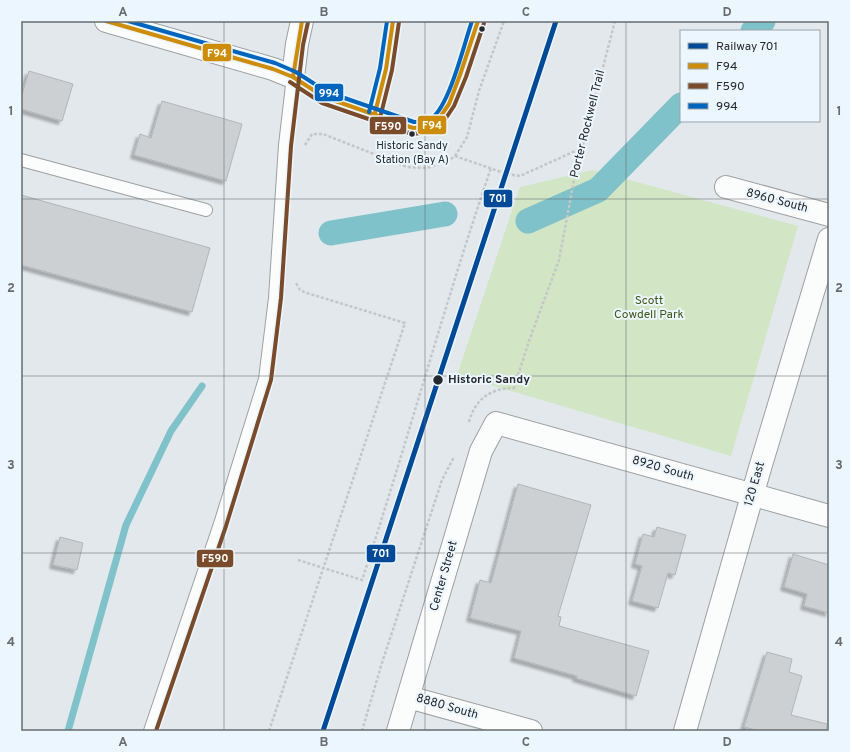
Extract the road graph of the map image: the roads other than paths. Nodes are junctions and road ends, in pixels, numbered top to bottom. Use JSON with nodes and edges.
{"nodes":[{"id":1,"x":106,"y":21,"type":"edge"},
{"id":2,"x":302,"y":21,"type":"edge"},
{"id":3,"x":393,"y":21,"type":"edge"},
{"id":4,"x":478,"y":21,"type":"edge"},
{"id":5,"x":293,"y":77,"type":"junction"},
{"id":6,"x":375,"y":113,"type":"junction"},
{"id":7,"x":21,"y":160,"type":"edge"},
{"id":8,"x":726,"y":187,"type":"dead end"},
{"id":9,"x":206,"y":210,"type":"dead end"},
{"id":10,"x":829,"y":215,"type":"edge"},
{"id":11,"x":829,"y":239,"type":"edge"},
{"id":12,"x":496,"y":423,"type":"joint"},
{"id":13,"x":752,"y":494,"type":"junction"},
{"id":14,"x":829,"y":516,"type":"edge"},
{"id":15,"x":408,"y":697,"type":"junction"},
{"id":16,"x":150,"y":731,"type":"edge"},
{"id":17,"x":398,"y":731,"type":"edge"},
{"id":18,"x":531,"y":731,"type":"edge"},
{"id":19,"x":685,"y":731,"type":"edge"}],
"edges":[{"from":1,"to":5,"type":"street"},
{"from":2,"to":5,"type":"street"},
{"from":3,"to":6,"type":"lane"},
{"from":4,"to":6,"type":"lane"},
{"from":5,"to":6,"type":"lane"},
{"from":5,"to":16,"type":"lane"},
{"from":7,"to":9,"type":"lane"},
{"from":8,"to":10,"type":"street","name":"8960 South"},
{"from":11,"to":13,"type":"street","name":"120 East"},
{"from":12,"to":13,"type":"street","name":"8920 South"},
{"from":12,"to":15,"type":"street","name":"Center Street"},
{"from":13,"to":14,"type":"street","name":"8920 South"},
{"from":13,"to":19,"type":"street","name":"120 East"},
{"from":15,"to":17,"type":"street","name":"Center Street"},
{"from":15,"to":18,"type":"street","name":"8880 South"}]}
